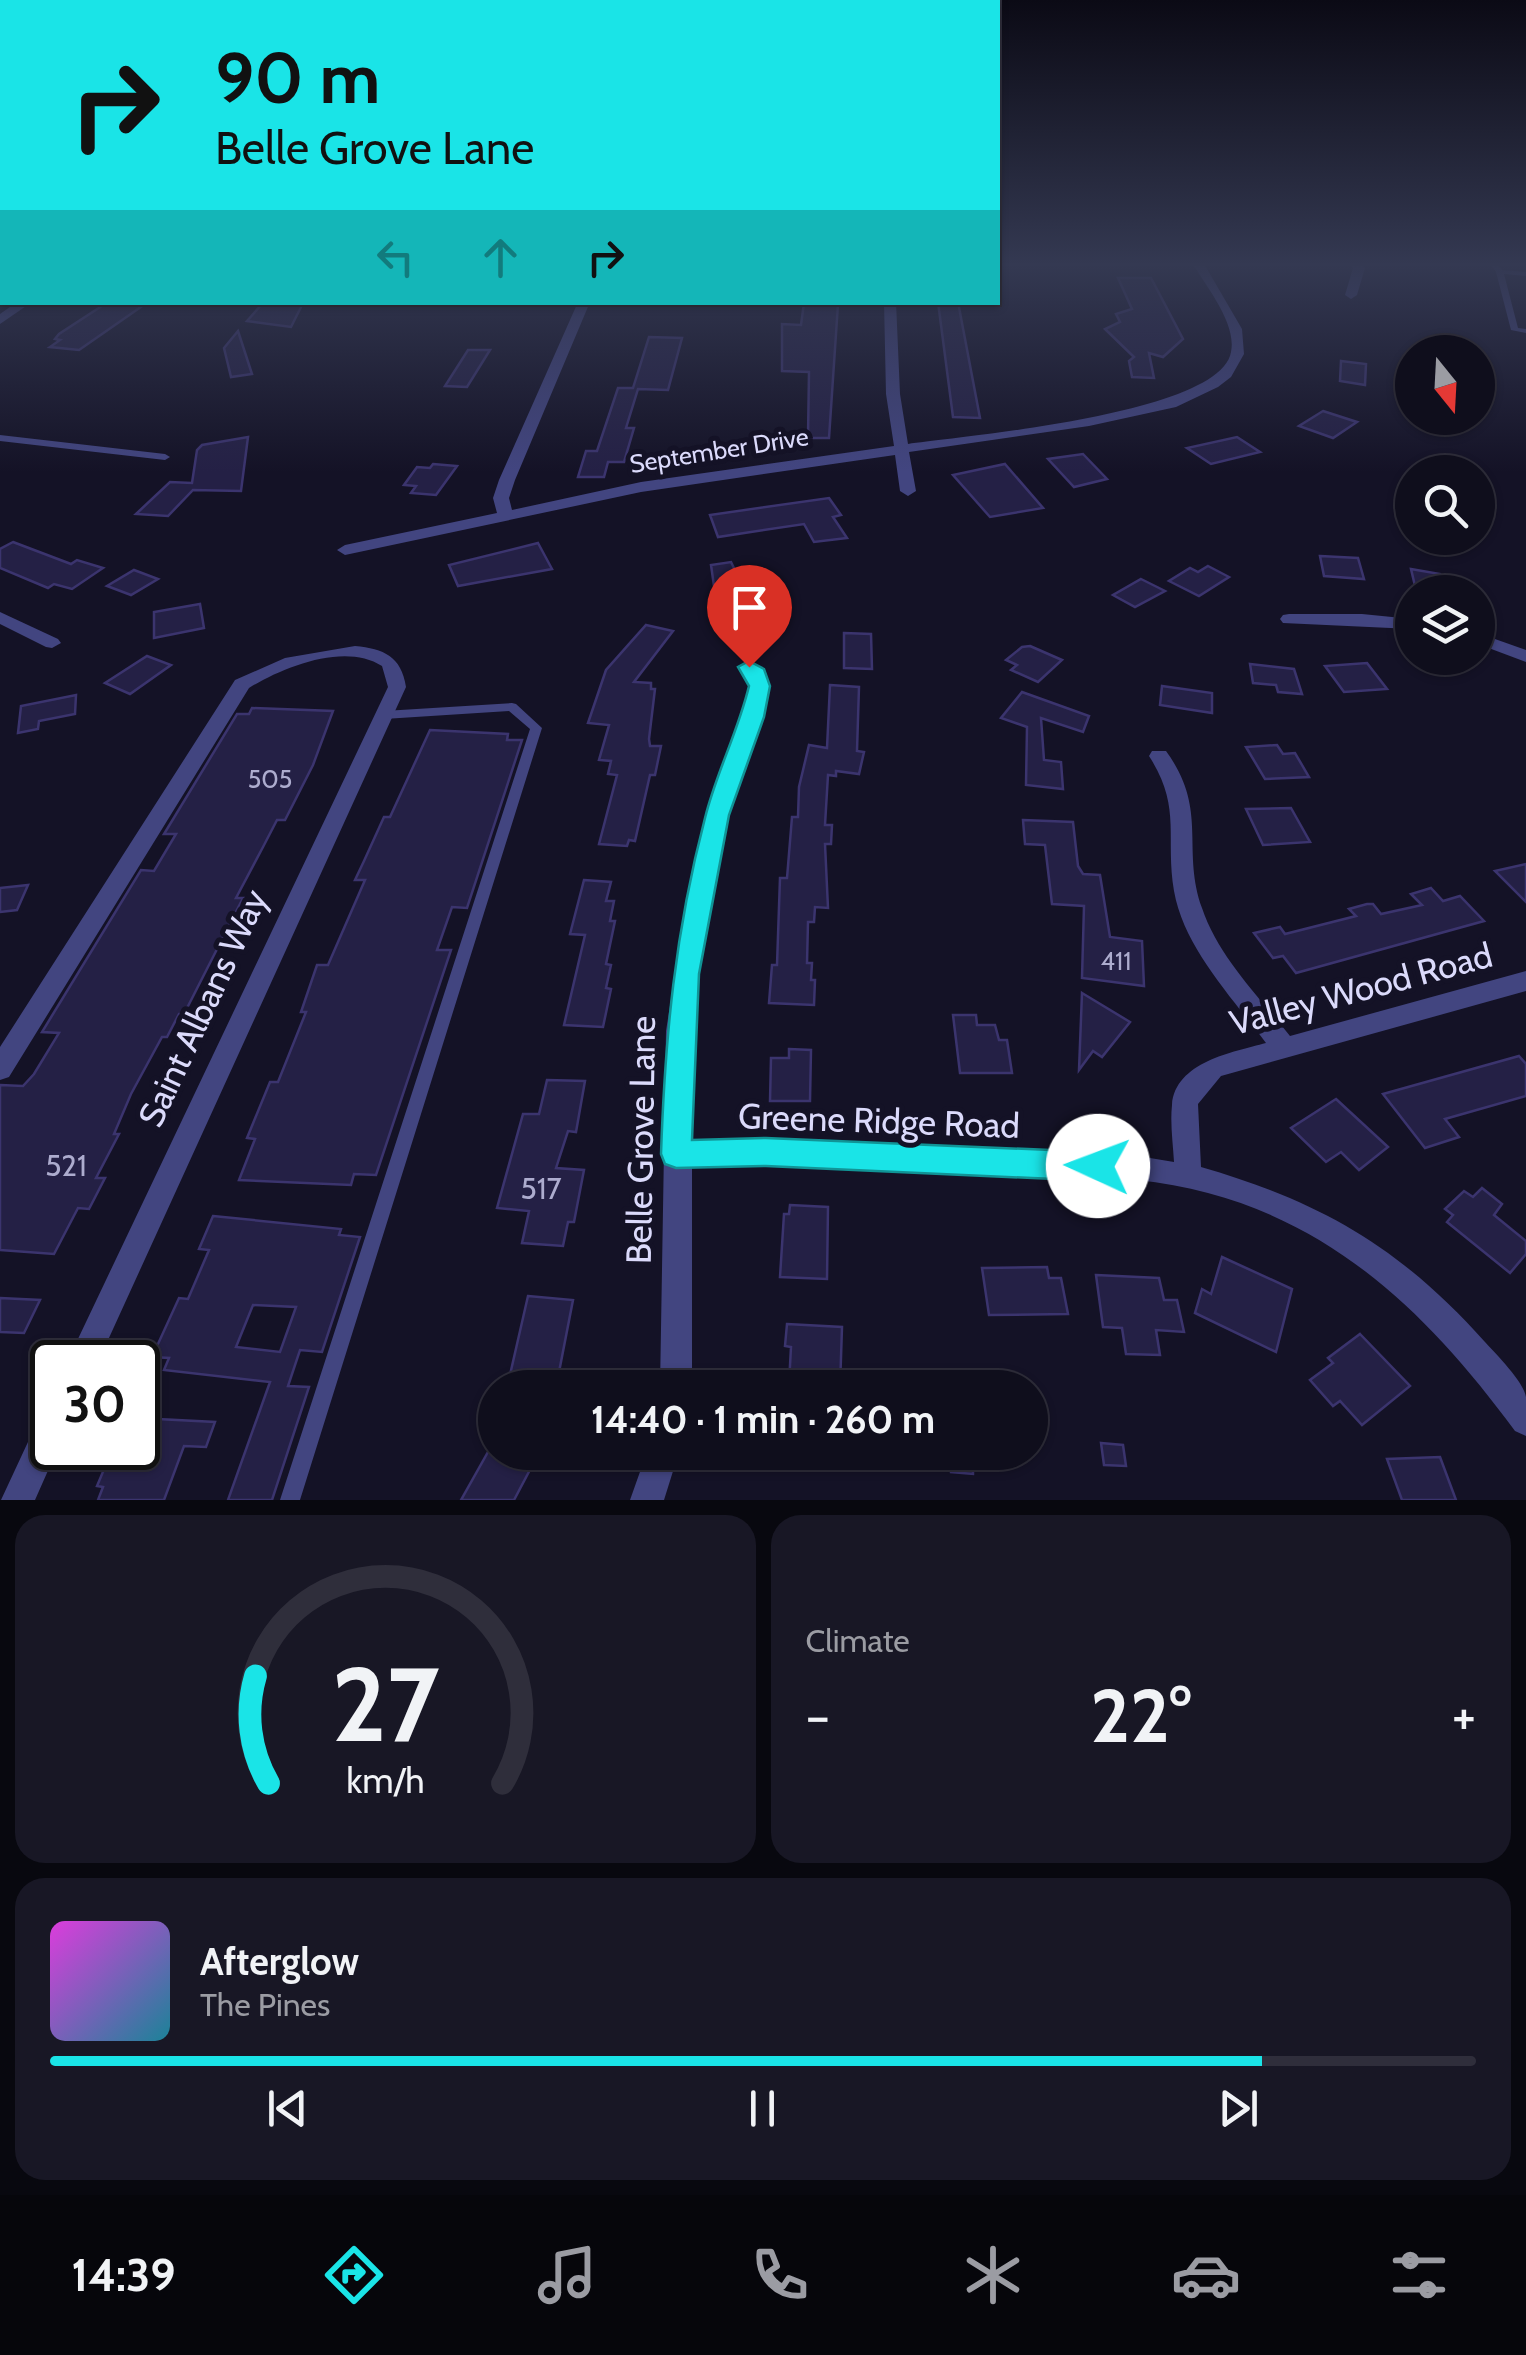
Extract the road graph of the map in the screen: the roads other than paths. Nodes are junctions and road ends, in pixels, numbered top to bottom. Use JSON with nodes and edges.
{"nodes":[{"id":1,"x":571,"y":332,"type":"edge"},
{"id":2,"x":891,"y":332,"type":"edge"},
{"id":3,"x":1236,"y":332,"type":"edge"},
{"id":4,"x":0,"y":438,"type":"edge"},
{"id":5,"x":902,"y":447,"type":"junction"},
{"id":6,"x":165,"y":457,"type":"dead end"},
{"id":7,"x":908,"y":490,"type":"dead end"},
{"id":8,"x":505,"y":514,"type":"junction"},
{"id":9,"x":345,"y":550,"type":"dead end"},
{"id":10,"x":0,"y":616,"type":"edge"},
{"id":11,"x":1289,"y":619,"type":"dead end"},
{"id":12,"x":1395,"y":622,"type":"edge"},
{"id":13,"x":52,"y":643,"type":"dead end"},
{"id":14,"x":1495,"y":644,"type":"edge"},
{"id":15,"x":1526,"y":656,"type":"edge"},
{"id":16,"x":749,"y":667,"type":"dead end"},
{"id":17,"x":384,"y":715,"type":"junction"},
{"id":18,"x":1159,"y":756,"type":"dead end"},
{"id":19,"x":1526,"y":981,"type":"edge"},
{"id":20,"x":1282,"y":1046,"type":"junction"},
{"id":21,"x":0,"y":1069,"type":"edge"},
{"id":22,"x":676,"y":1154,"type":"junction"},
{"id":23,"x":1188,"y":1174,"type":"junction"},
{"id":24,"x":92,"y":1340,"type":"edge"},
{"id":25,"x":676,"y":1370,"type":"edge"},
{"id":26,"x":1526,"y":1420,"type":"edge"},
{"id":27,"x":32,"y":1470,"type":"edge"},
{"id":28,"x":657,"y":1470,"type":"edge"},
{"id":29,"x":18,"y":1500,"type":"edge"},
{"id":30,"x":290,"y":1500,"type":"edge"},
{"id":31,"x":647,"y":1500,"type":"edge"}],
"edges":[{"from":1,"to":8,"type":"street"},
{"from":2,"to":5,"type":"street"},
{"from":3,"to":5,"type":"street","name":"September Drive"},
{"from":4,"to":6,"type":"lane"},
{"from":5,"to":7,"type":"street"},
{"from":5,"to":8,"type":"street","name":"September Drive"},
{"from":8,"to":9,"type":"street","name":"September Drive"},
{"from":10,"to":13,"type":"street"},
{"from":11,"to":12,"type":"street"},
{"from":14,"to":15,"type":"street"},
{"from":16,"to":22,"type":"street","name":"Belle Grove Lane"},
{"from":17,"to":21,"type":"street","name":"Saint Albans Way"},
{"from":17,"to":24,"type":"street","name":"Saint Albans Way"},
{"from":17,"to":30,"type":"lane"},
{"from":18,"to":20,"type":"street"},
{"from":19,"to":20,"type":"street","name":"Valley Wood Road"},
{"from":20,"to":23,"type":"street","name":"Valley Wood Road"},
{"from":22,"to":23,"type":"street","name":"Greene Ridge Road"},
{"from":22,"to":25,"type":"street","name":"Belle Grove Lane"},
{"from":23,"to":26,"type":"street","name":"Greene Ridge Road"},
{"from":27,"to":29,"type":"street"},
{"from":28,"to":31,"type":"street"}]}
